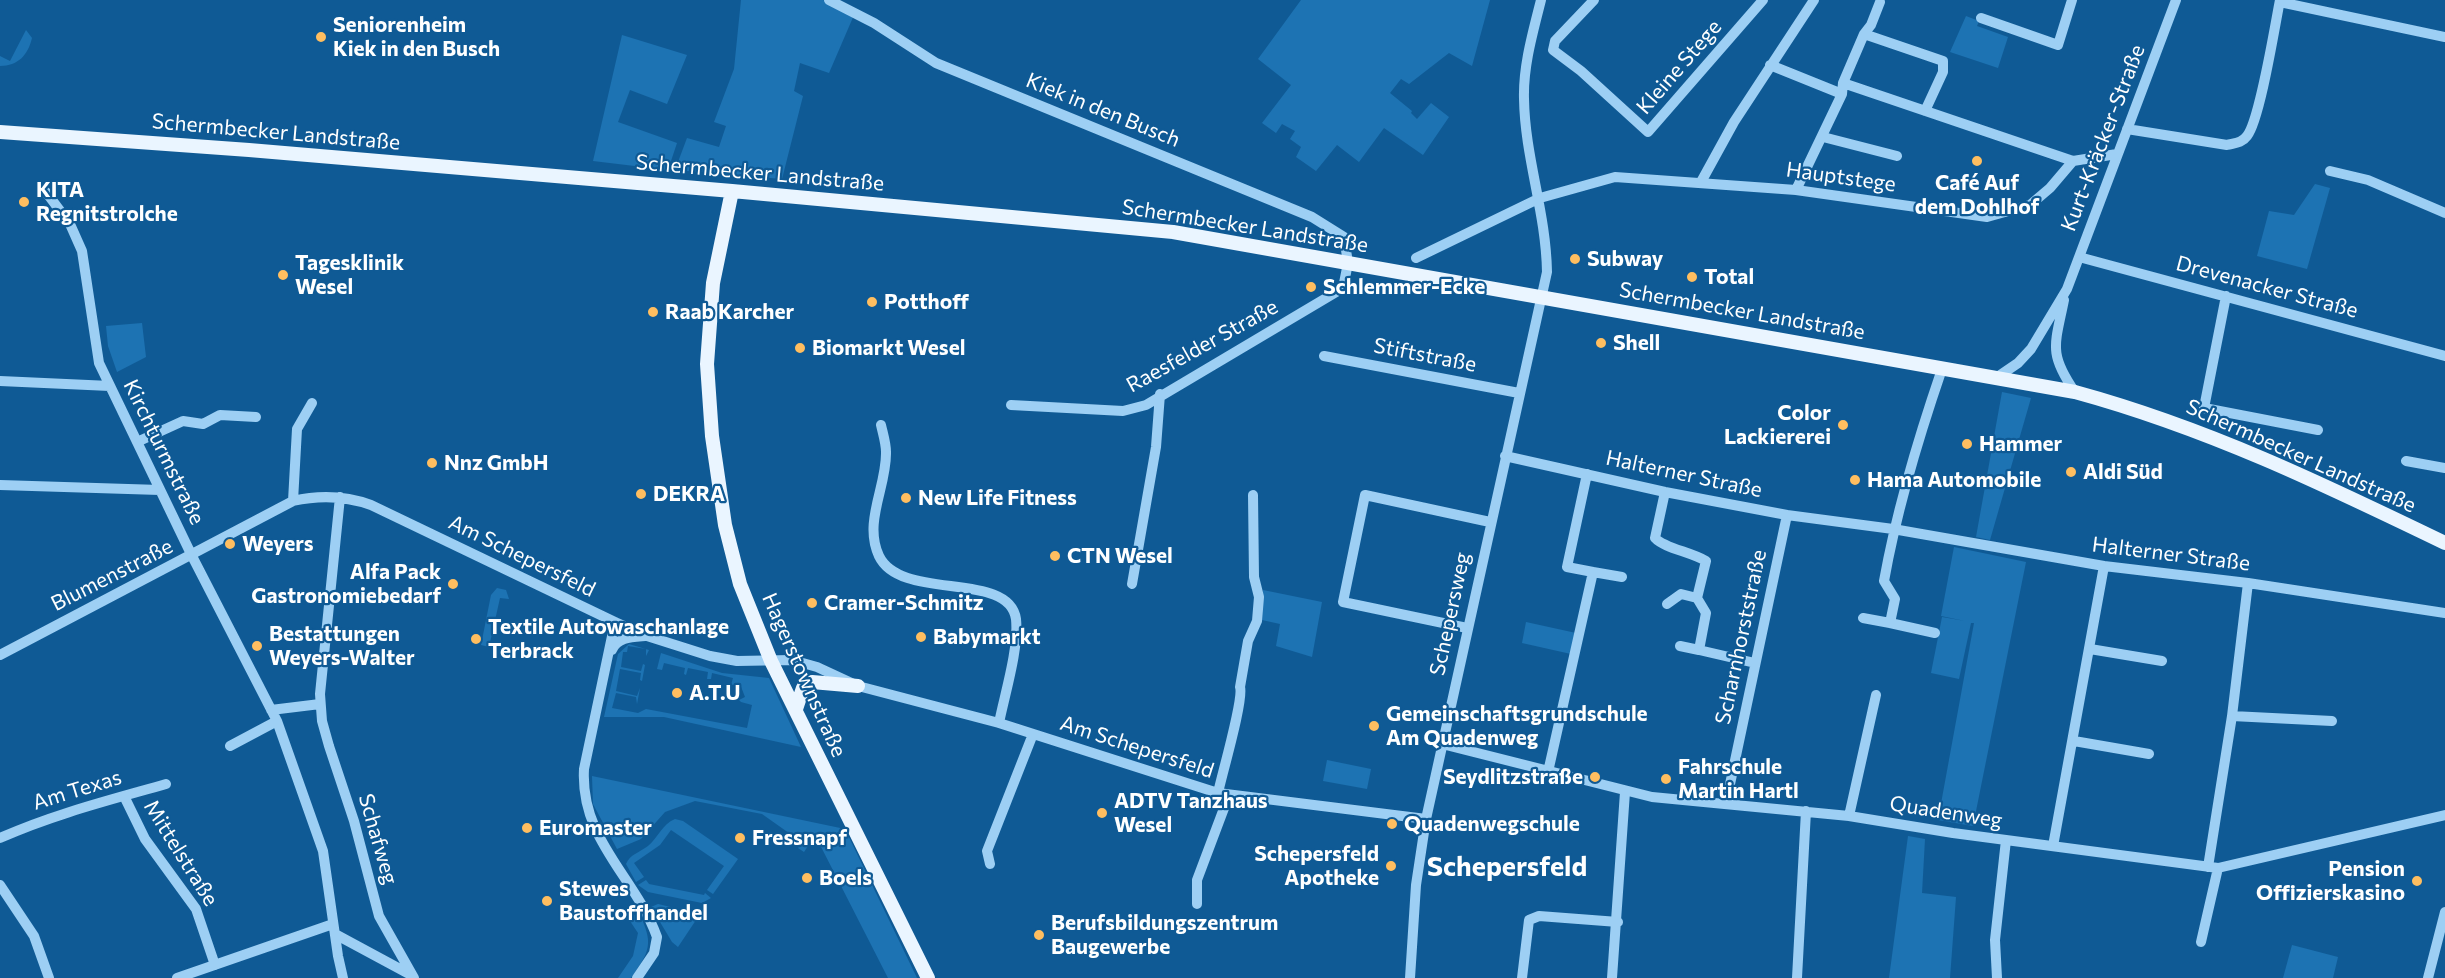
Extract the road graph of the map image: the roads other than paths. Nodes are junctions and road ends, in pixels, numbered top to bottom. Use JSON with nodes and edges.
{"nodes":[{"id":1,"x":829,"y":0,"type":"edge"},
{"id":2,"x":1541,"y":0,"type":"edge"},
{"id":3,"x":1594,"y":0,"type":"edge"},
{"id":4,"x":1763,"y":0,"type":"edge"},
{"id":5,"x":1814,"y":0,"type":"edge"},
{"id":6,"x":2072,"y":0,"type":"edge"},
{"id":7,"x":2176,"y":0,"type":"edge"},
{"id":8,"x":2280,"y":1,"type":"edge"},
{"id":9,"x":1880,"y":2,"type":"dead end"},
{"id":10,"x":1981,"y":18,"type":"dead end"},
{"id":11,"x":1864,"y":34,"type":"junction"},
{"id":12,"x":2445,"y":37,"type":"edge"},
{"id":13,"x":1770,"y":65,"type":"junction"},
{"id":14,"x":1843,"y":88,"type":"junction"},
{"id":15,"x":1930,"y":113,"type":"junction"},
{"id":16,"x":2127,"y":129,"type":"junction"},
{"id":17,"x":0,"y":132,"type":"edge"},
{"id":18,"x":1822,"y":137,"type":"junction"},
{"id":19,"x":2117,"y":154,"type":"junction"},
{"id":20,"x":1897,"y":156,"type":"dead end"},
{"id":21,"x":2073,"y":161,"type":"junction"},
{"id":22,"x":2330,"y":171,"type":"dead end"},
{"id":23,"x":1701,"y":182,"type":"junction"},
{"id":24,"x":732,"y":190,"type":"junction"},
{"id":25,"x":1796,"y":190,"type":"junction"},
{"id":26,"x":46,"y":192,"type":"dead end"},
{"id":27,"x":1540,"y":198,"type":"junction"},
{"id":28,"x":2445,"y":213,"type":"edge"},
{"id":29,"x":2079,"y":257,"type":"junction"},
{"id":30,"x":1416,"y":258,"type":"dead end"},
{"id":31,"x":1348,"y":263,"type":"junction"},
{"id":32,"x":2067,"y":289,"type":"junction"},
{"id":33,"x":1543,"y":296,"type":"junction"},
{"id":34,"x":2226,"y":296,"type":"junction"},
{"id":35,"x":1324,"y":356,"type":"dead end"},
{"id":36,"x":2445,"y":356,"type":"edge"},
{"id":37,"x":1942,"y":369,"type":"junction"},
{"id":38,"x":1996,"y":378,"type":"junction"},
{"id":39,"x":0,"y":381,"type":"edge"},
{"id":40,"x":110,"y":386,"type":"junction"},
{"id":41,"x":2075,"y":392,"type":"junction"},
{"id":42,"x":1519,"y":393,"type":"junction"},
{"id":43,"x":1160,"y":394,"type":"junction"},
{"id":44,"x":312,"y":403,"type":"dead end"},
{"id":45,"x":1011,"y":405,"type":"dead end"},
{"id":46,"x":256,"y":417,"type":"dead end"},
{"id":47,"x":881,"y":425,"type":"dead end"},
{"id":48,"x":2318,"y":430,"type":"dead end"},
{"id":49,"x":137,"y":442,"type":"junction"},
{"id":50,"x":1505,"y":456,"type":"junction"},
{"id":51,"x":2406,"y":461,"type":"dead end"},
{"id":52,"x":2445,"y":468,"type":"edge"},
{"id":53,"x":1587,"y":474,"type":"junction"},
{"id":54,"x":0,"y":485,"type":"edge"},
{"id":55,"x":160,"y":490,"type":"junction"},
{"id":56,"x":1665,"y":492,"type":"junction"},
{"id":57,"x":1253,"y":495,"type":"dead end"},
{"id":58,"x":340,"y":497,"type":"junction"},
{"id":59,"x":306,"y":498,"type":"joint"},
{"id":60,"x":293,"y":501,"type":"junction"},
{"id":61,"x":1786,"y":515,"type":"junction"},
{"id":62,"x":1490,"y":522,"type":"junction"},
{"id":63,"x":1893,"y":529,"type":"junction"},
{"id":64,"x":2445,"y":543,"type":"edge"},
{"id":65,"x":192,"y":556,"type":"junction"},
{"id":66,"x":2104,"y":566,"type":"junction"},
{"id":67,"x":1593,"y":572,"type":"junction"},
{"id":68,"x":1622,"y":578,"type":"dead end"},
{"id":69,"x":2248,"y":583,"type":"junction"},
{"id":70,"x":1132,"y":584,"type":"dead end"},
{"id":71,"x":1697,"y":598,"type":"junction"},
{"id":72,"x":1667,"y":603,"type":"dead end"},
{"id":73,"x":2445,"y":613,"type":"edge"},
{"id":74,"x":1863,"y":618,"type":"dead end"},
{"id":75,"x":615,"y":622,"type":"junction"},
{"id":76,"x":1890,"y":623,"type":"junction"},
{"id":77,"x":1467,"y":628,"type":"junction"},
{"id":78,"x":1935,"y":633,"type":"dead end"},
{"id":79,"x":647,"y":636,"type":"junction"},
{"id":80,"x":1680,"y":646,"type":"dead end"},
{"id":81,"x":2090,"y":649,"type":"junction"},
{"id":82,"x":1699,"y":650,"type":"junction"},
{"id":83,"x":0,"y":655,"type":"edge"},
{"id":84,"x":771,"y":661,"type":"junction"},
{"id":85,"x":2162,"y":661,"type":"dead end"},
{"id":86,"x":607,"y":662,"type":"junction"},
{"id":87,"x":1755,"y":663,"type":"junction"},
{"id":88,"x":858,"y":686,"type":"junction"},
{"id":89,"x":1876,"y":694,"type":"dead end"},
{"id":90,"x":320,"y":699,"type":"junction"},
{"id":91,"x":796,"y":709,"type":"junction"},
{"id":92,"x":271,"y":710,"type":"junction"},
{"id":93,"x":2232,"y":716,"type":"junction"},
{"id":94,"x":277,"y":721,"type":"junction"},
{"id":95,"x":2332,"y":721,"type":"dead end"},
{"id":96,"x":999,"y":723,"type":"junction"},
{"id":97,"x":1033,"y":734,"type":"junction"},
{"id":98,"x":2074,"y":741,"type":"junction"},
{"id":99,"x":1442,"y":744,"type":"junction"},
{"id":100,"x":230,"y":746,"type":"dead end"},
{"id":101,"x":2149,"y":754,"type":"dead end"},
{"id":102,"x":1548,"y":772,"type":"junction"},
{"id":103,"x":166,"y":784,"type":"dead end"},
{"id":104,"x":1625,"y":792,"type":"junction"},
{"id":105,"x":1224,"y":794,"type":"junction"},
{"id":106,"x":124,"y":796,"type":"junction"},
{"id":107,"x":1726,"y":803,"type":"junction"},
{"id":108,"x":1806,"y":811,"type":"junction"},
{"id":109,"x":2445,"y":815,"type":"edge"},
{"id":110,"x":1849,"y":816,"type":"junction"},
{"id":111,"x":1426,"y":819,"type":"junction"},
{"id":112,"x":0,"y":838,"type":"edge"},
{"id":113,"x":2006,"y":840,"type":"junction"},
{"id":114,"x":2053,"y":846,"type":"junction"},
{"id":115,"x":990,"y":864,"type":"dead end"},
{"id":116,"x":2213,"y":868,"type":"junction"},
{"id":117,"x":0,"y":885,"type":"edge"},
{"id":118,"x":1197,"y":904,"type":"dead end"},
{"id":119,"x":2445,"y":912,"type":"edge"},
{"id":120,"x":1617,"y":922,"type":"junction"},
{"id":121,"x":334,"y":929,"type":"junction"},
{"id":122,"x":2201,"y":942,"type":"dead end"},
{"id":123,"x":215,"y":965,"type":"junction"},
{"id":124,"x":49,"y":978,"type":"edge"},
{"id":125,"x":177,"y":978,"type":"edge"},
{"id":126,"x":343,"y":978,"type":"edge"},
{"id":127,"x":415,"y":978,"type":"edge"},
{"id":128,"x":637,"y":978,"type":"edge"},
{"id":129,"x":928,"y":978,"type":"edge"},
{"id":130,"x":1410,"y":978,"type":"edge"},
{"id":131,"x":1522,"y":978,"type":"edge"},
{"id":132,"x":1612,"y":978,"type":"edge"},
{"id":133,"x":1797,"y":978,"type":"edge"},
{"id":134,"x":1997,"y":978,"type":"edge"},
{"id":135,"x":2428,"y":978,"type":"edge"}],
"edges":[{"from":1,"to":31,"type":"street","name":"Kiek in den Busch"},
{"from":2,"to":27,"type":"street","name":"Schepersweg"},
{"from":3,"to":4,"type":"street","name":"Kleine Stege"},
{"from":5,"to":13,"type":"street"},
{"from":6,"to":10,"type":"street"},
{"from":7,"to":16,"type":"street","name":"Kurt-Kräcker-Straße"},
{"from":8,"to":12,"type":"street"},
{"from":8,"to":16,"type":"street"},
{"from":9,"to":11,"type":"street"},
{"from":11,"to":14,"type":"street"},
{"from":11,"to":15,"type":"street"},
{"from":13,"to":14,"type":"street"},
{"from":13,"to":23,"type":"street"},
{"from":14,"to":15,"type":"street"},
{"from":14,"to":18,"type":"street"},
{"from":15,"to":21,"type":"street"},
{"from":16,"to":19,"type":"street","name":"Kurt-Kräcker-Straße"},
{"from":17,"to":24,"type":"main road","name":"Schermbecker Landstraße"},
{"from":18,"to":20,"type":"street"},
{"from":18,"to":25,"type":"street"},
{"from":19,"to":21,"type":"street"},
{"from":19,"to":29,"type":"street","name":"Kurt-Kräcker-Straße"},
{"from":21,"to":25,"type":"street","name":"Hauptstege"},
{"from":22,"to":28,"type":"street"},
{"from":23,"to":25,"type":"street","name":"Hauptstege"},
{"from":23,"to":27,"type":"street","name":"Hauptstege"},
{"from":24,"to":31,"type":"main road","name":"Schermbecker Landstraße"},
{"from":24,"to":84,"type":"main road","name":"Hagerstownstraße"},
{"from":26,"to":40,"type":"street","name":"Kirchturmstraße"},
{"from":27,"to":30,"type":"street","name":"Hauptstege"},
{"from":27,"to":33,"type":"street","name":"Schepersweg"},
{"from":29,"to":32,"type":"street","name":"Kurt-Kräcker-Straße"},
{"from":29,"to":34,"type":"street","name":"Drevenacker Straße"},
{"from":31,"to":33,"type":"main road","name":"Schermbecker Landstraße"},
{"from":31,"to":43,"type":"street","name":"Raesfelder Straße"},
{"from":32,"to":38,"type":"street","name":"Kurt-Kräcker-Straße"},
{"from":32,"to":41,"type":"street","name":"Kurt-Kräcker-Straße"},
{"from":33,"to":37,"type":"main road","name":"Schermbecker Landstraße"},
{"from":33,"to":42,"type":"street","name":"Schepersweg"},
{"from":34,"to":36,"type":"street","name":"Drevenacker Straße"},
{"from":34,"to":48,"type":"street"},
{"from":35,"to":42,"type":"street","name":"Stiftstraße"},
{"from":37,"to":38,"type":"main road","name":"Schermbecker Landstraße"},
{"from":37,"to":63,"type":"street"},
{"from":38,"to":41,"type":"main road","name":"Schermbecker Landstraße"},
{"from":39,"to":40,"type":"street"},
{"from":40,"to":49,"type":"street","name":"Kirchturmstraße"},
{"from":41,"to":64,"type":"main road","name":"Schermbecker Landstraße"},
{"from":42,"to":50,"type":"street","name":"Schepersweg"},
{"from":43,"to":45,"type":"street","name":"Raesfelder Straße"},
{"from":43,"to":70,"type":"street"},
{"from":44,"to":60,"type":"street"},
{"from":46,"to":49,"type":"street"},
{"from":47,"to":96,"type":"street"},
{"from":49,"to":55,"type":"street","name":"Kirchturmstraße"},
{"from":50,"to":53,"type":"street","name":"Halterner Straße"},
{"from":50,"to":62,"type":"street","name":"Schepersweg"},
{"from":51,"to":52,"type":"street"},
{"from":53,"to":56,"type":"street","name":"Halterner Straße"},
{"from":53,"to":67,"type":"street"},
{"from":54,"to":55,"type":"street"},
{"from":55,"to":65,"type":"street","name":"Kirchturmstraße"},
{"from":56,"to":61,"type":"street","name":"Halterner Straße"},
{"from":56,"to":71,"type":"street"},
{"from":57,"to":105,"type":"street"},
{"from":58,"to":59,"type":"street","name":"Am Schepersfeld"},
{"from":58,"to":75,"type":"street","name":"Am Schepersfeld"},
{"from":58,"to":90,"type":"street","name":"Schafweg"},
{"from":59,"to":60,"type":"street","name":"Blumenstraße"},
{"from":60,"to":65,"type":"street","name":"Blumenstraße"},
{"from":61,"to":63,"type":"street","name":"Halterner Straße"},
{"from":61,"to":87,"type":"street","name":"Scharnhorststraße"},
{"from":62,"to":77,"type":"street","name":"Schepersweg"},
{"from":62,"to":77,"type":"street"},
{"from":63,"to":66,"type":"street","name":"Halterner Straße"},
{"from":63,"to":76,"type":"street"},
{"from":65,"to":83,"type":"street","name":"Blumenstraße"},
{"from":65,"to":92,"type":"street","name":"Kirchturmstraße"},
{"from":66,"to":69,"type":"street","name":"Halterner Straße"},
{"from":66,"to":81,"type":"street"},
{"from":67,"to":68,"type":"street"},
{"from":67,"to":102,"type":"street"},
{"from":69,"to":73,"type":"street","name":"Halterner Straße"},
{"from":69,"to":93,"type":"street"},
{"from":71,"to":72,"type":"street"},
{"from":71,"to":82,"type":"street"},
{"from":74,"to":76,"type":"street"},
{"from":75,"to":79,"type":"street","name":"Am Schepersfeld"},
{"from":75,"to":86,"type":"street"},
{"from":76,"to":78,"type":"street"},
{"from":77,"to":99,"type":"street","name":"Schepersweg"},
{"from":79,"to":84,"type":"street","name":"Am Schepersfeld"},
{"from":79,"to":86,"type":"street"},
{"from":80,"to":82,"type":"street"},
{"from":81,"to":85,"type":"street"},
{"from":81,"to":98,"type":"street"},
{"from":82,"to":87,"type":"street"},
{"from":84,"to":88,"type":"street","name":"Am Schepersfeld"},
{"from":84,"to":91,"type":"main road","name":"Hagerstownstraße"},
{"from":86,"to":128,"type":"street"},
{"from":87,"to":107,"type":"street","name":"Scharnhorststraße"},
{"from":88,"to":91,"type":"main road"},
{"from":88,"to":96,"type":"street","name":"Am Schepersfeld"},
{"from":89,"to":110,"type":"street"},
{"from":90,"to":92,"type":"street"},
{"from":90,"to":127,"type":"street","name":"Schafweg"},
{"from":91,"to":129,"type":"main road","name":"Hagerstownstraße"},
{"from":92,"to":94,"type":"street","name":"Kirchturmstraße"},
{"from":93,"to":95,"type":"street"},
{"from":93,"to":116,"type":"street"},
{"from":94,"to":100,"type":"street"},
{"from":94,"to":121,"type":"street","name":"Kirchturmstraße"},
{"from":96,"to":97,"type":"street","name":"Am Schepersfeld"},
{"from":97,"to":105,"type":"street","name":"Am Schepersfeld"},
{"from":97,"to":115,"type":"street","name":"Am Schepersfeld"},
{"from":98,"to":101,"type":"street"},
{"from":98,"to":114,"type":"street"},
{"from":99,"to":102,"type":"street","name":"Quadenweg"},
{"from":99,"to":111,"type":"street","name":"Schepersweg"},
{"from":102,"to":104,"type":"street","name":"Quadenweg"},
{"from":103,"to":106,"type":"street","name":"Am Texas"},
{"from":104,"to":107,"type":"street","name":"Quadenweg"},
{"from":104,"to":120,"type":"street"},
{"from":105,"to":111,"type":"street","name":"Am Schepersfeld"},
{"from":105,"to":118,"type":"street","name":"Am Schepersfeld"},
{"from":106,"to":112,"type":"street","name":"Am Texas"},
{"from":106,"to":123,"type":"street","name":"Mittelstraße"},
{"from":107,"to":108,"type":"street","name":"Quadenweg"},
{"from":108,"to":110,"type":"street","name":"Quadenweg"},
{"from":108,"to":133,"type":"street"},
{"from":109,"to":116,"type":"street","name":"Quadenweg"},
{"from":110,"to":113,"type":"street","name":"Quadenweg"},
{"from":111,"to":130,"type":"street","name":"Schepersweg"},
{"from":113,"to":114,"type":"street","name":"Quadenweg"},
{"from":113,"to":134,"type":"street"},
{"from":114,"to":116,"type":"street","name":"Quadenweg"},
{"from":116,"to":122,"type":"street"},
{"from":117,"to":124,"type":"street"},
{"from":119,"to":135,"type":"street"},
{"from":120,"to":131,"type":"street"},
{"from":120,"to":132,"type":"street"},
{"from":121,"to":123,"type":"street"},
{"from":121,"to":126,"type":"street","name":"Kirchturmstraße"},
{"from":121,"to":127,"type":"street","name":"Schafweg"},
{"from":123,"to":125,"type":"street"}]}
